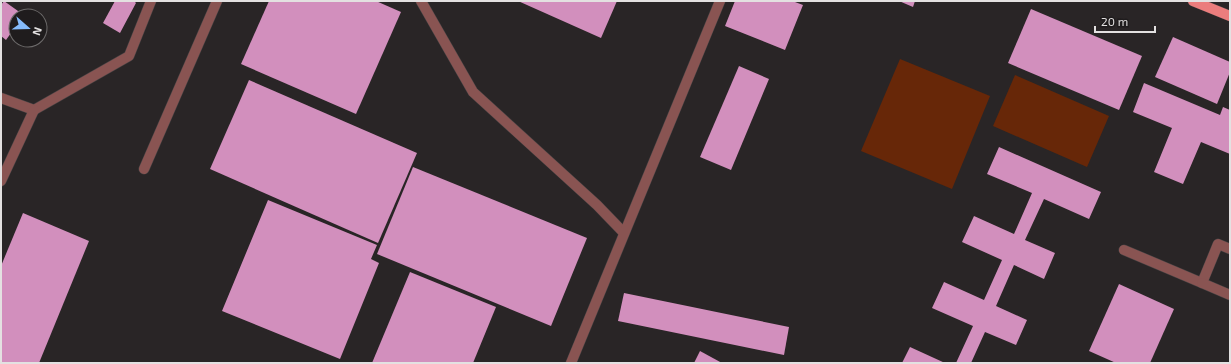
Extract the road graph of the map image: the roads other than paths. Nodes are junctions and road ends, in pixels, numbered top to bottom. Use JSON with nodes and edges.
{"nodes":[{"id":1,"x":151,"y":1,"type":"edge"},
{"id":2,"x":217,"y":1,"type":"edge"},
{"id":3,"x":421,"y":1,"type":"edge"},
{"id":4,"x":720,"y":1,"type":"edge"},
{"id":5,"x":1193,"y":1,"type":"edge"},
{"id":6,"x":1230,"y":16,"type":"edge"},
{"id":7,"x":1,"y":98,"type":"edge"},
{"id":8,"x":34,"y":110,"type":"junction"},
{"id":9,"x":144,"y":169,"type":"dead end"},
{"id":10,"x":1,"y":181,"type":"edge"},
{"id":11,"x":624,"y":232,"type":"junction"},
{"id":12,"x":1230,"y":248,"type":"edge"},
{"id":13,"x":1124,"y":250,"type":"dead end"},
{"id":14,"x":1202,"y":283,"type":"junction"},
{"id":15,"x":1230,"y":295,"type":"edge"},
{"id":16,"x":571,"y":363,"type":"edge"}],
"edges":[{"from":1,"to":8,"type":"street"},
{"from":2,"to":9,"type":"street"},
{"from":3,"to":11,"type":"street"},
{"from":4,"to":11,"type":"street"},
{"from":5,"to":6,"type":"main road"},
{"from":7,"to":8,"type":"street"},
{"from":8,"to":10,"type":"street"},
{"from":11,"to":16,"type":"street"},
{"from":12,"to":14,"type":"street"},
{"from":13,"to":14,"type":"street"},
{"from":14,"to":15,"type":"street"}]}
